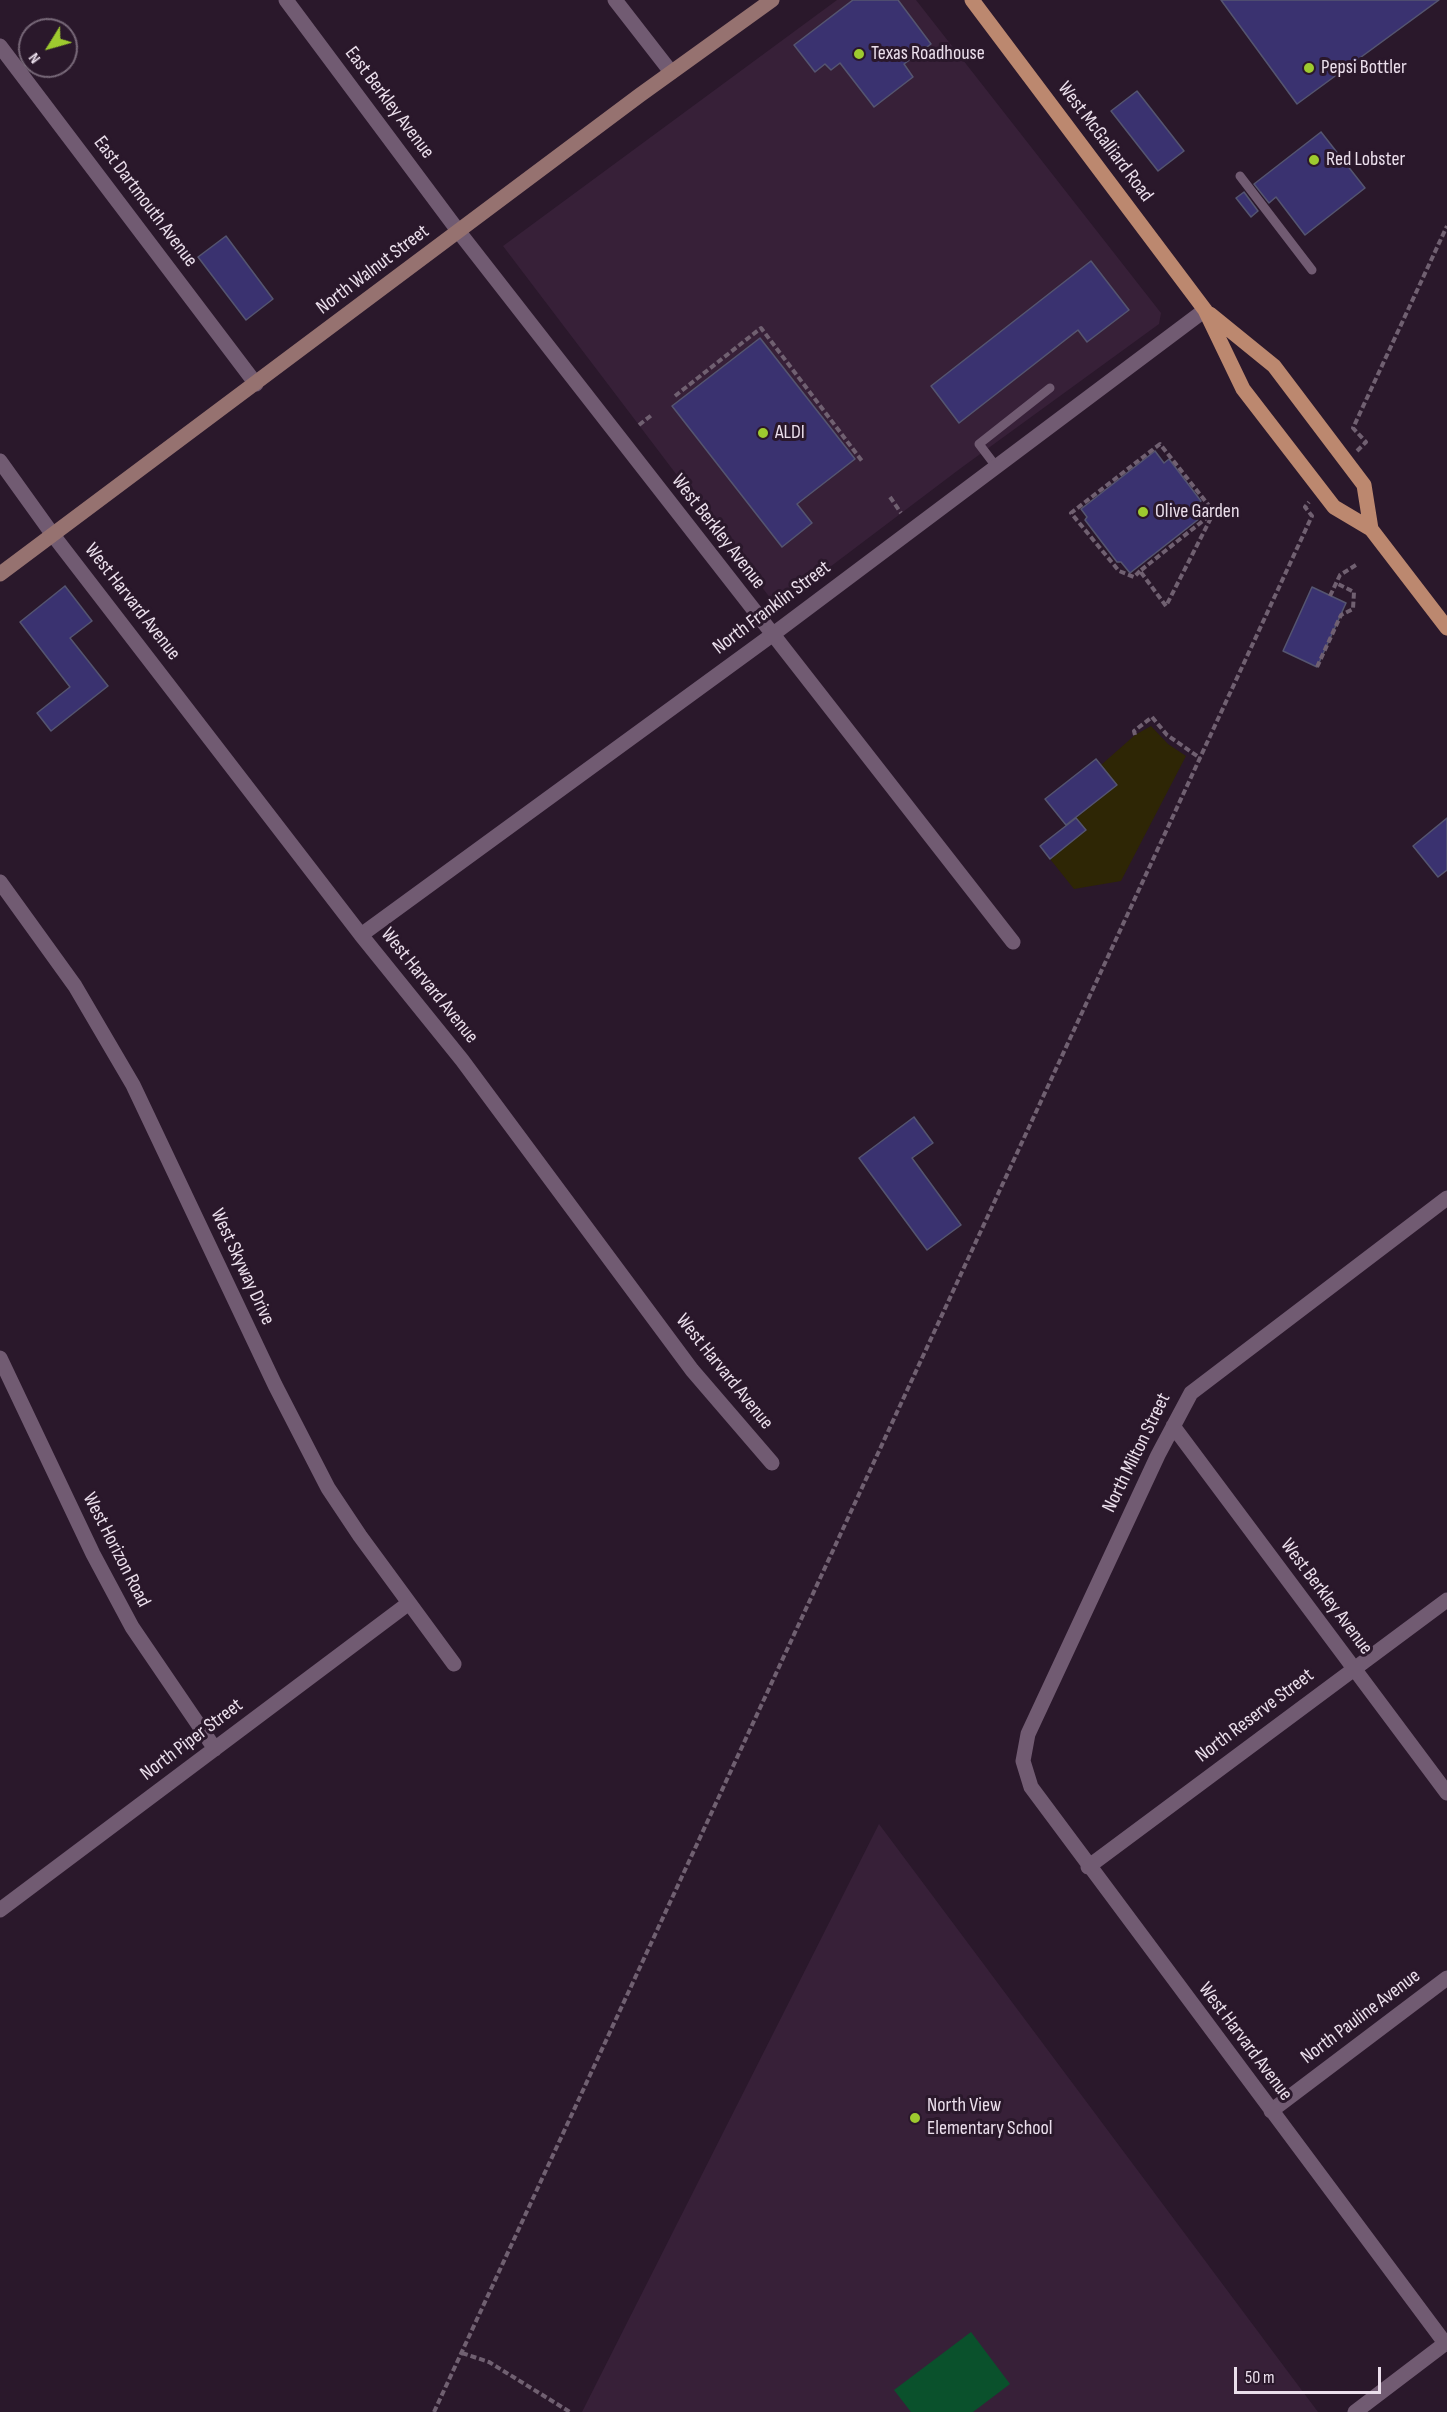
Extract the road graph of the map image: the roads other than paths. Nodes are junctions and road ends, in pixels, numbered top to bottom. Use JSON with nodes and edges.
{"nodes":[{"id":1,"x":286,"y":0,"type":"edge"},
{"id":2,"x":615,"y":0,"type":"edge"},
{"id":3,"x":772,"y":0,"type":"edge"},
{"id":4,"x":972,"y":0,"type":"edge"},
{"id":5,"x":0,"y":46,"type":"edge"},
{"id":6,"x":670,"y":72,"type":"junction"},
{"id":7,"x":1240,"y":176,"type":"dead end"},
{"id":8,"x":459,"y":232,"type":"junction"},
{"id":9,"x":1312,"y":270,"type":"dead end"},
{"id":10,"x":1204,"y":310,"type":"junction"},
{"id":11,"x":256,"y":384,"type":"junction"},
{"id":12,"x":1050,"y":388,"type":"dead end"},
{"id":13,"x":0,"y":461,"type":"edge"},
{"id":14,"x":995,"y":465,"type":"junction"},
{"id":15,"x":1371,"y":529,"type":"junction"},
{"id":16,"x":53,"y":535,"type":"junction"},
{"id":17,"x":0,"y":574,"type":"edge"},
{"id":18,"x":1447,"y":628,"type":"edge"},
{"id":19,"x":772,"y":635,"type":"junction"},
{"id":20,"x":0,"y":882,"type":"edge"},
{"id":21,"x":361,"y":935,"type":"junction"},
{"id":22,"x":1013,"y":942,"type":"dead end"},
{"id":23,"x":1447,"y":1198,"type":"edge"},
{"id":24,"x":0,"y":1358,"type":"edge"},
{"id":25,"x":1173,"y":1426,"type":"junction"},
{"id":26,"x":772,"y":1463,"type":"dead end"},
{"id":27,"x":1447,"y":1600,"type":"edge"},
{"id":28,"x":409,"y":1604,"type":"junction"},
{"id":29,"x":454,"y":1664,"type":"dead end"},
{"id":30,"x":1353,"y":1668,"type":"junction"},
{"id":31,"x":215,"y":1749,"type":"junction"},
{"id":32,"x":1023,"y":1761,"type":"joint"},
{"id":33,"x":1447,"y":1793,"type":"edge"},
{"id":34,"x":1088,"y":1867,"type":"junction"},
{"id":35,"x":3,"y":1902,"type":"edge"},
{"id":36,"x":1447,"y":1978,"type":"edge"},
{"id":37,"x":1270,"y":2111,"type":"junction"},
{"id":38,"x":1446,"y":2342,"type":"edge"},
{"id":39,"x":1355,"y":2412,"type":"edge"}],
"edges":[{"from":1,"to":8,"type":"street","name":"East Berkley Avenue"},
{"from":2,"to":6,"type":"street"},
{"from":3,"to":6,"type":"main road","name":"North Walnut Street"},
{"from":4,"to":10,"type":"main road","name":"West McGalliard Road"},
{"from":5,"to":11,"type":"street","name":"East Dartmouth Avenue"},
{"from":6,"to":8,"type":"main road","name":"North Walnut Street"},
{"from":7,"to":9,"type":"lane"},
{"from":8,"to":11,"type":"main road","name":"North Walnut Street"},
{"from":8,"to":19,"type":"street","name":"West Berkley Avenue"},
{"from":10,"to":14,"type":"street","name":"North Franklin Street"},
{"from":10,"to":15,"type":"main road","name":"West McGalliard Road"},
{"from":10,"to":15,"type":"main road","name":"West McGalliard Road"},
{"from":11,"to":16,"type":"main road","name":"North Walnut Street"},
{"from":12,"to":14,"type":"lane"},
{"from":13,"to":16,"type":"street","name":"West Harvard Avenue"},
{"from":14,"to":19,"type":"street","name":"North Franklin Street"},
{"from":15,"to":18,"type":"main road","name":"West McGalliard Road"},
{"from":16,"to":17,"type":"main road","name":"North Walnut Street"},
{"from":16,"to":21,"type":"street","name":"West Harvard Avenue"},
{"from":19,"to":21,"type":"street","name":"North Franklin Street"},
{"from":19,"to":22,"type":"street","name":"West Berkley Avenue"},
{"from":20,"to":28,"type":"street","name":"West Skyway Drive"},
{"from":21,"to":26,"type":"street","name":"West Harvard Avenue"},
{"from":23,"to":25,"type":"street","name":"North Milton Street"},
{"from":24,"to":31,"type":"street","name":"West Horizon Road"},
{"from":25,"to":30,"type":"street","name":"West Berkley Avenue"},
{"from":25,"to":32,"type":"street","name":"North Milton Street"},
{"from":27,"to":30,"type":"street","name":"North Reserve Street"},
{"from":28,"to":29,"type":"street","name":"West Skyway Drive"},
{"from":28,"to":31,"type":"street","name":"North Piper Street"},
{"from":30,"to":33,"type":"street","name":"West Berkley Avenue"},
{"from":30,"to":34,"type":"street","name":"North Reserve Street"},
{"from":31,"to":35,"type":"street","name":"North Piper Street"},
{"from":32,"to":34,"type":"street","name":"West Harvard Avenue"},
{"from":34,"to":37,"type":"street","name":"West Harvard Avenue"},
{"from":36,"to":37,"type":"street","name":"North Pauline Avenue"},
{"from":37,"to":38,"type":"street","name":"West Harvard Avenue"},
{"from":38,"to":39,"type":"street"}]}
